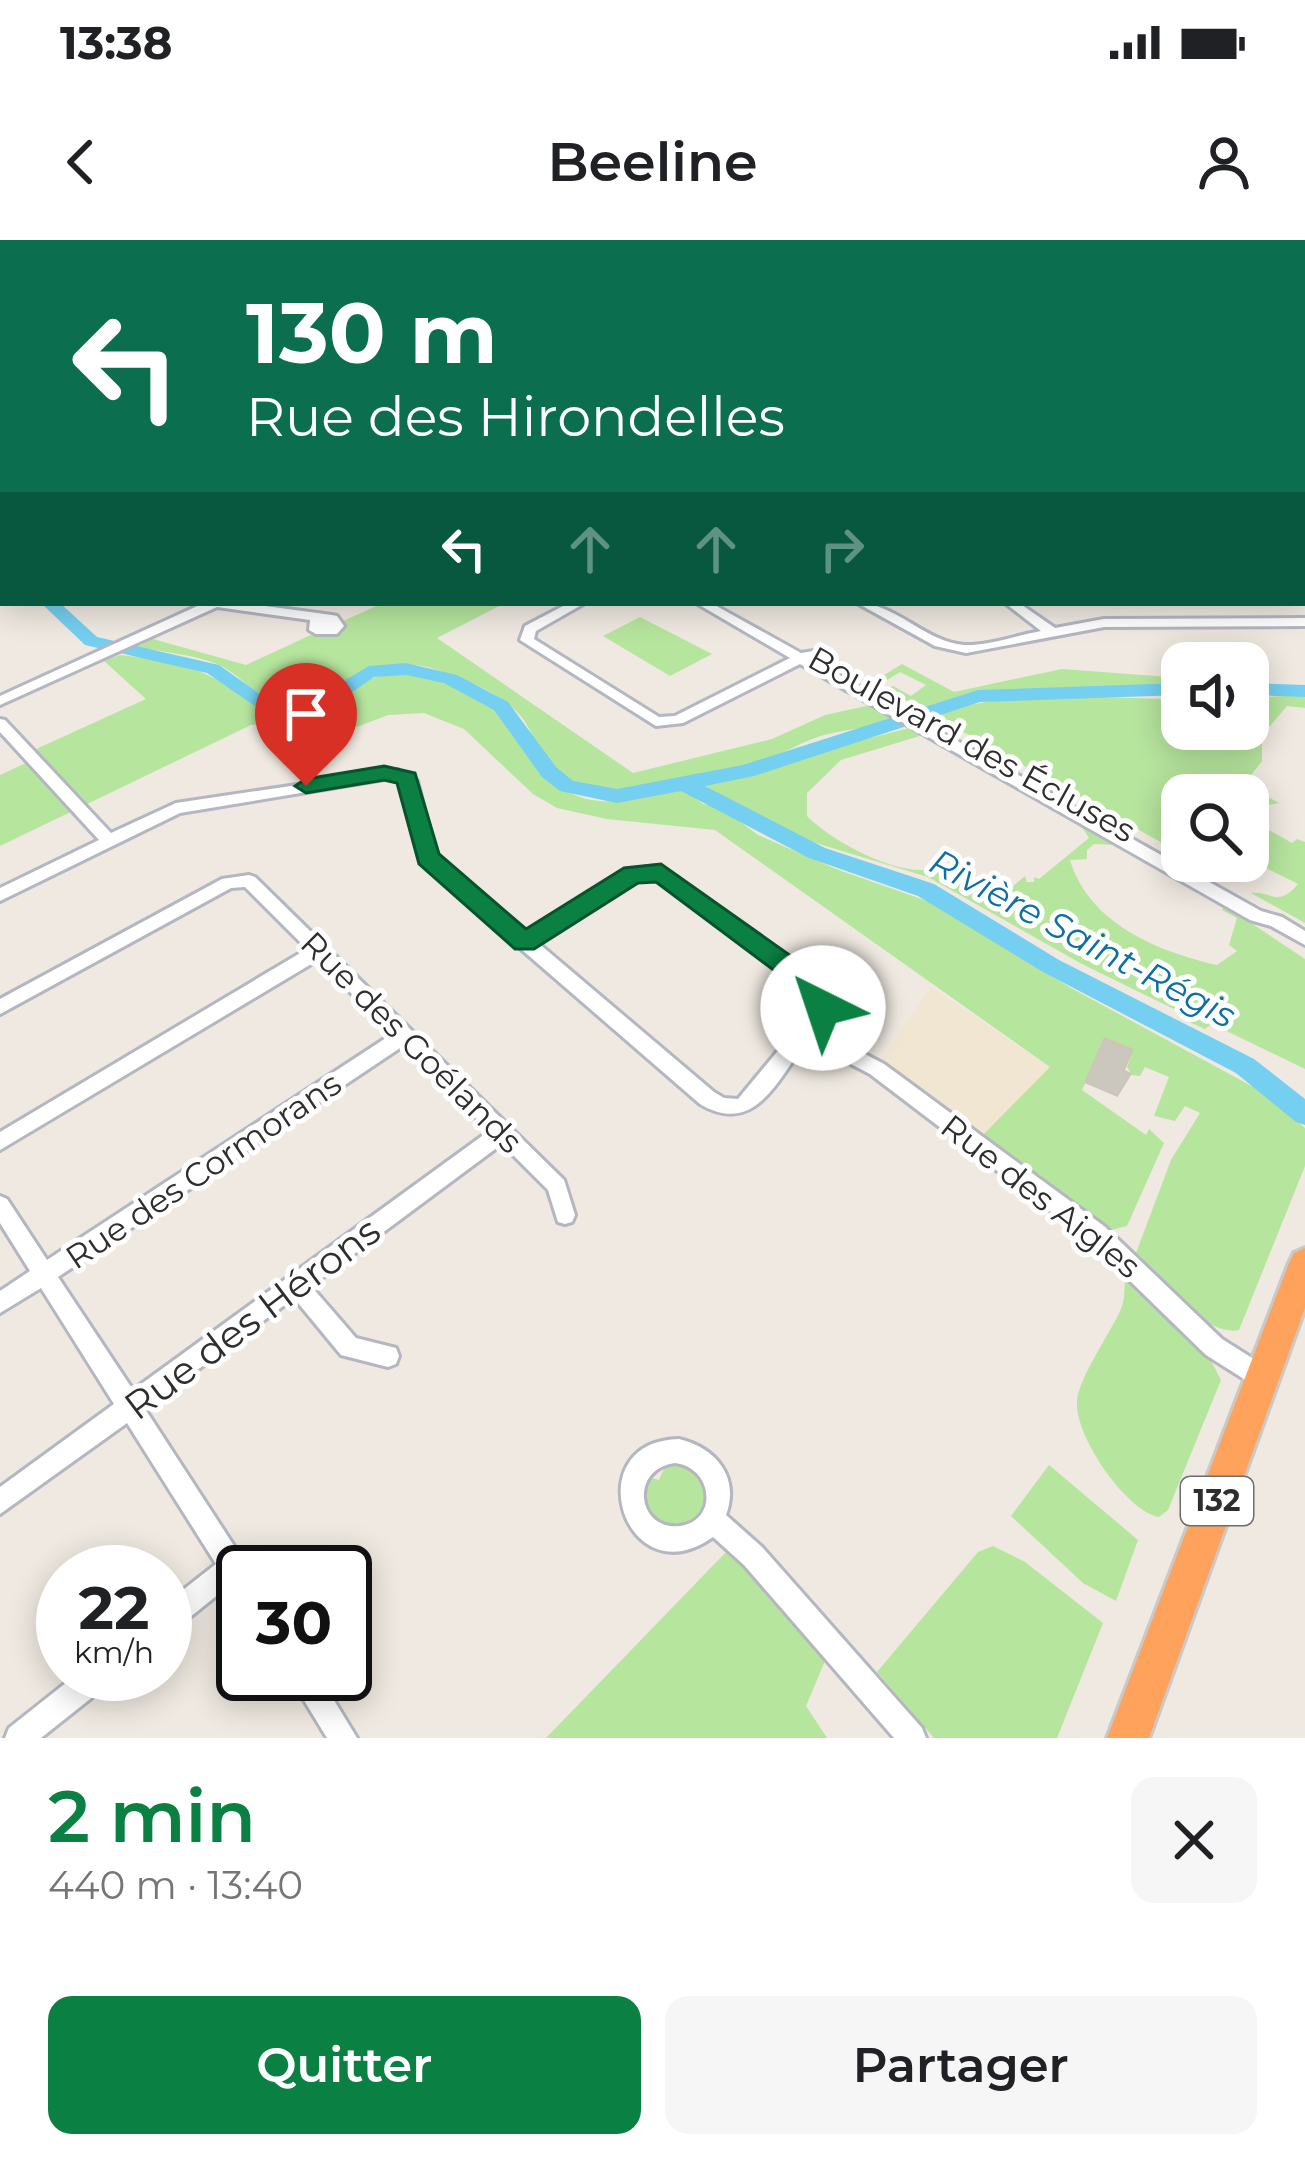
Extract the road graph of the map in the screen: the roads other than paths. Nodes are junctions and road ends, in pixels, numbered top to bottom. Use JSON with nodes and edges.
{"nodes":[{"id":1,"x":194,"y":606,"type":"edge"},
{"id":2,"x":208,"y":606,"type":"edge"},
{"id":3,"x":237,"y":606,"type":"edge"},
{"id":4,"x":573,"y":606,"type":"edge"},
{"id":5,"x":708,"y":606,"type":"edge"},
{"id":6,"x":724,"y":606,"type":"edge"},
{"id":7,"x":868,"y":606,"type":"edge"},
{"id":8,"x":1015,"y":606,"type":"edge"},
{"id":9,"x":316,"y":617,"type":"dead end"},
{"id":10,"x":1305,"y":622,"type":"edge"},
{"id":11,"x":1053,"y":633,"type":"junction"},
{"id":12,"x":126,"y":642,"type":"junction"},
{"id":13,"x":99,"y":653,"type":"junction"},
{"id":14,"x":806,"y":656,"type":"junction"},
{"id":15,"x":0,"y":692,"type":"edge"},
{"id":16,"x":0,"y":701,"type":"edge"},
{"id":17,"x":0,"y":723,"type":"edge"},
{"id":18,"x":108,"y":840,"type":"junction"},
{"id":19,"x":0,"y":895,"type":"edge"},
{"id":20,"x":1305,"y":938,"type":"edge"},
{"id":21,"x":524,"y":942,"type":"junction"},
{"id":22,"x":320,"y":950,"type":"junction"},
{"id":23,"x":0,"y":1007,"type":"edge"},
{"id":24,"x":806,"y":1032,"type":"junction"},
{"id":25,"x":405,"y":1035,"type":"junction"},
{"id":26,"x":503,"y":1132,"type":"junction"},
{"id":27,"x":0,"y":1142,"type":"edge"},
{"id":28,"x":0,"y":1205,"type":"edge"},
{"id":29,"x":565,"y":1215,"type":"dead end"},
{"id":30,"x":1305,"y":1263,"type":"edge"},
{"id":31,"x":45,"y":1274,"type":"junction"},
{"id":32,"x":297,"y":1285,"type":"junction"},
{"id":33,"x":0,"y":1303,"type":"edge"},
{"id":34,"x":388,"y":1356,"type":"dead end"},
{"id":35,"x":1263,"y":1378,"type":"junction"},
{"id":36,"x":131,"y":1408,"type":"junction"},
{"id":37,"x":0,"y":1502,"type":"edge"},
{"id":38,"x":712,"y":1520,"type":"dead end"},
{"id":39,"x":219,"y":1545,"type":"edge"},
{"id":40,"x":65,"y":1701,"type":"edge"},
{"id":41,"x":319,"y":1701,"type":"edge"},
{"id":42,"x":19,"y":1738,"type":"edge"},
{"id":43,"x":343,"y":1738,"type":"edge"},
{"id":44,"x":912,"y":1738,"type":"edge"},
{"id":45,"x":1128,"y":1738,"type":"edge"}],
"edges":[{"from":1,"to":12,"type":"street"},
{"from":2,"to":12,"type":"street"},
{"from":3,"to":9,"type":"street"},
{"from":4,"to":14,"type":"street"},
{"from":5,"to":14,"type":"street","name":"Boulevard des Écluses"},
{"from":6,"to":14,"type":"street","name":"Boulevard des Écluses"},
{"from":7,"to":11,"type":"street"},
{"from":8,"to":11,"type":"street"},
{"from":10,"to":11,"type":"street"},
{"from":12,"to":13,"type":"street"},
{"from":13,"to":15,"type":"street"},
{"from":13,"to":16,"type":"street"},
{"from":14,"to":20,"type":"street","name":"Boulevard des Écluses"},
{"from":17,"to":18,"type":"street"},
{"from":18,"to":19,"type":"street"},
{"from":18,"to":21,"type":"street"},
{"from":21,"to":24,"type":"street"},
{"from":21,"to":24,"type":"street"},
{"from":22,"to":23,"type":"street","name":"Rue des Goélands"},
{"from":22,"to":25,"type":"street","name":"Rue des Goélands"},
{"from":22,"to":27,"type":"street"},
{"from":24,"to":35,"type":"street","name":"Rue des Aigles"},
{"from":25,"to":26,"type":"street","name":"Rue des Goélands"},
{"from":25,"to":31,"type":"street","name":"Rue des Cormorans"},
{"from":26,"to":29,"type":"street","name":"Rue des Goélands"},
{"from":26,"to":32,"type":"street","name":"Rue des Hérons"},
{"from":28,"to":31,"type":"street"},
{"from":30,"to":35,"type":"highway","number":"132"},
{"from":31,"to":33,"type":"street","name":"Rue des Cormorans"},
{"from":31,"to":36,"type":"street"},
{"from":32,"to":34,"type":"street"},
{"from":32,"to":36,"type":"street","name":"Rue des Hérons"},
{"from":35,"to":45,"type":"highway","number":"132"},
{"from":36,"to":37,"type":"street","name":"Rue des Hérons"},
{"from":36,"to":39,"type":"street"},
{"from":38,"to":44,"type":"street"},
{"from":40,"to":42,"type":"street"},
{"from":41,"to":43,"type":"street"}]}
